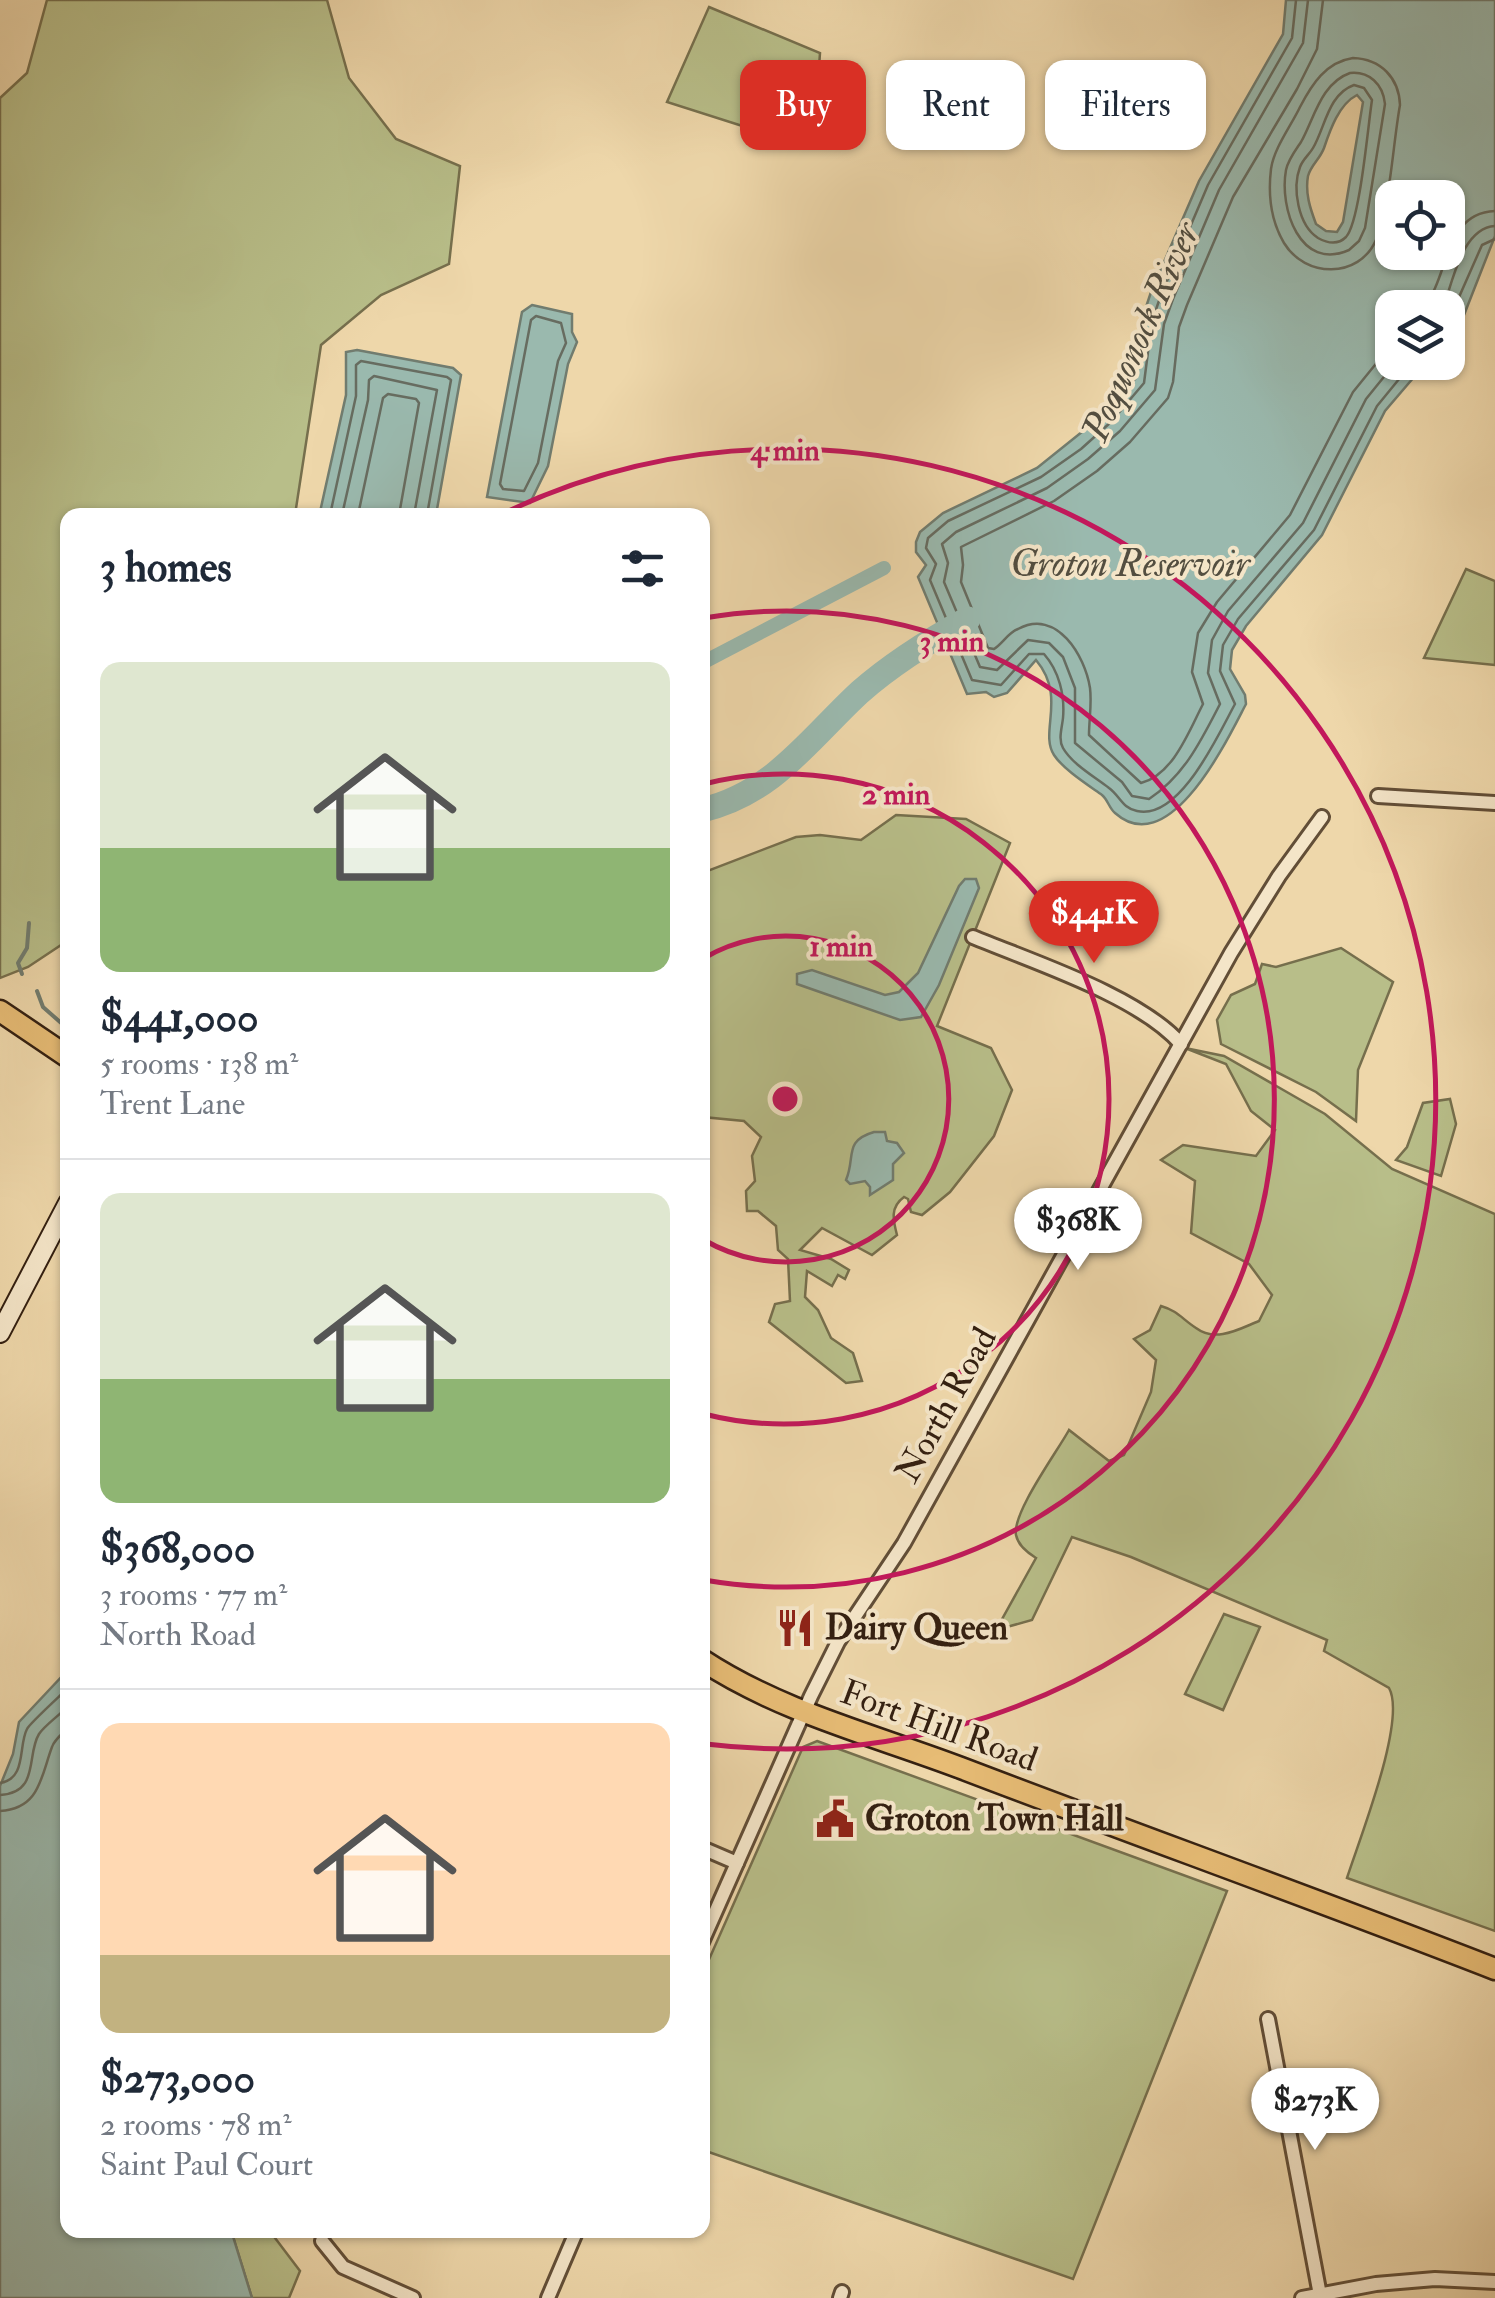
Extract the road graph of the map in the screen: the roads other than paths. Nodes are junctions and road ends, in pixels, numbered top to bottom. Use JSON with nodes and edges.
{"nodes":[{"id":1,"x":1378,"y":796,"type":"dead end"},
{"id":2,"x":1495,"y":804,"type":"edge"},
{"id":3,"x":1322,"y":817,"type":"dead end"},
{"id":4,"x":973,"y":937,"type":"dead end"},
{"id":5,"x":0,"y":1011,"type":"edge"},
{"id":6,"x":1181,"y":1044,"type":"junction"},
{"id":7,"x":60,"y":1052,"type":"edge"},
{"id":8,"x":60,"y":1217,"type":"edge"},
{"id":9,"x":0,"y":1333,"type":"edge"},
{"id":10,"x":710,"y":1665,"type":"edge"},
{"id":11,"x":804,"y":1712,"type":"junction"},
{"id":12,"x":710,"y":1851,"type":"edge"},
{"id":13,"x":737,"y":1863,"type":"junction"},
{"id":14,"x":710,"y":1924,"type":"edge"},
{"id":15,"x":1495,"y":1968,"type":"edge"},
{"id":16,"x":1268,"y":2019,"type":"dead end"},
{"id":17,"x":574,"y":2238,"type":"edge"},
{"id":18,"x":322,"y":2241,"type":"dead end"},
{"id":19,"x":1495,"y":2282,"type":"edge"},
{"id":20,"x":1320,"y":2295,"type":"junction"},
{"id":21,"x":1336,"y":2295,"type":"edge"},
{"id":22,"x":413,"y":2298,"type":"edge"},
{"id":23,"x":548,"y":2298,"type":"edge"},
{"id":24,"x":1302,"y":2298,"type":"edge"}],
"edges":[{"from":1,"to":2,"type":"street"},
{"from":3,"to":6,"type":"street","name":"North Road"},
{"from":4,"to":6,"type":"street"},
{"from":5,"to":7,"type":"main road"},
{"from":6,"to":11,"type":"street","name":"North Road"},
{"from":8,"to":9,"type":"main road"},
{"from":10,"to":11,"type":"main road","name":"Fort Hill Road"},
{"from":11,"to":13,"type":"street","name":"North Road"},
{"from":11,"to":15,"type":"main road","name":"Fort Hill Road"},
{"from":12,"to":13,"type":"street"},
{"from":13,"to":14,"type":"street","name":"North Road"},
{"from":16,"to":20,"type":"street"},
{"from":17,"to":23,"type":"street"},
{"from":18,"to":22,"type":"street"},
{"from":19,"to":21,"type":"street"},
{"from":20,"to":21,"type":"street"},
{"from":20,"to":24,"type":"street"}]}
